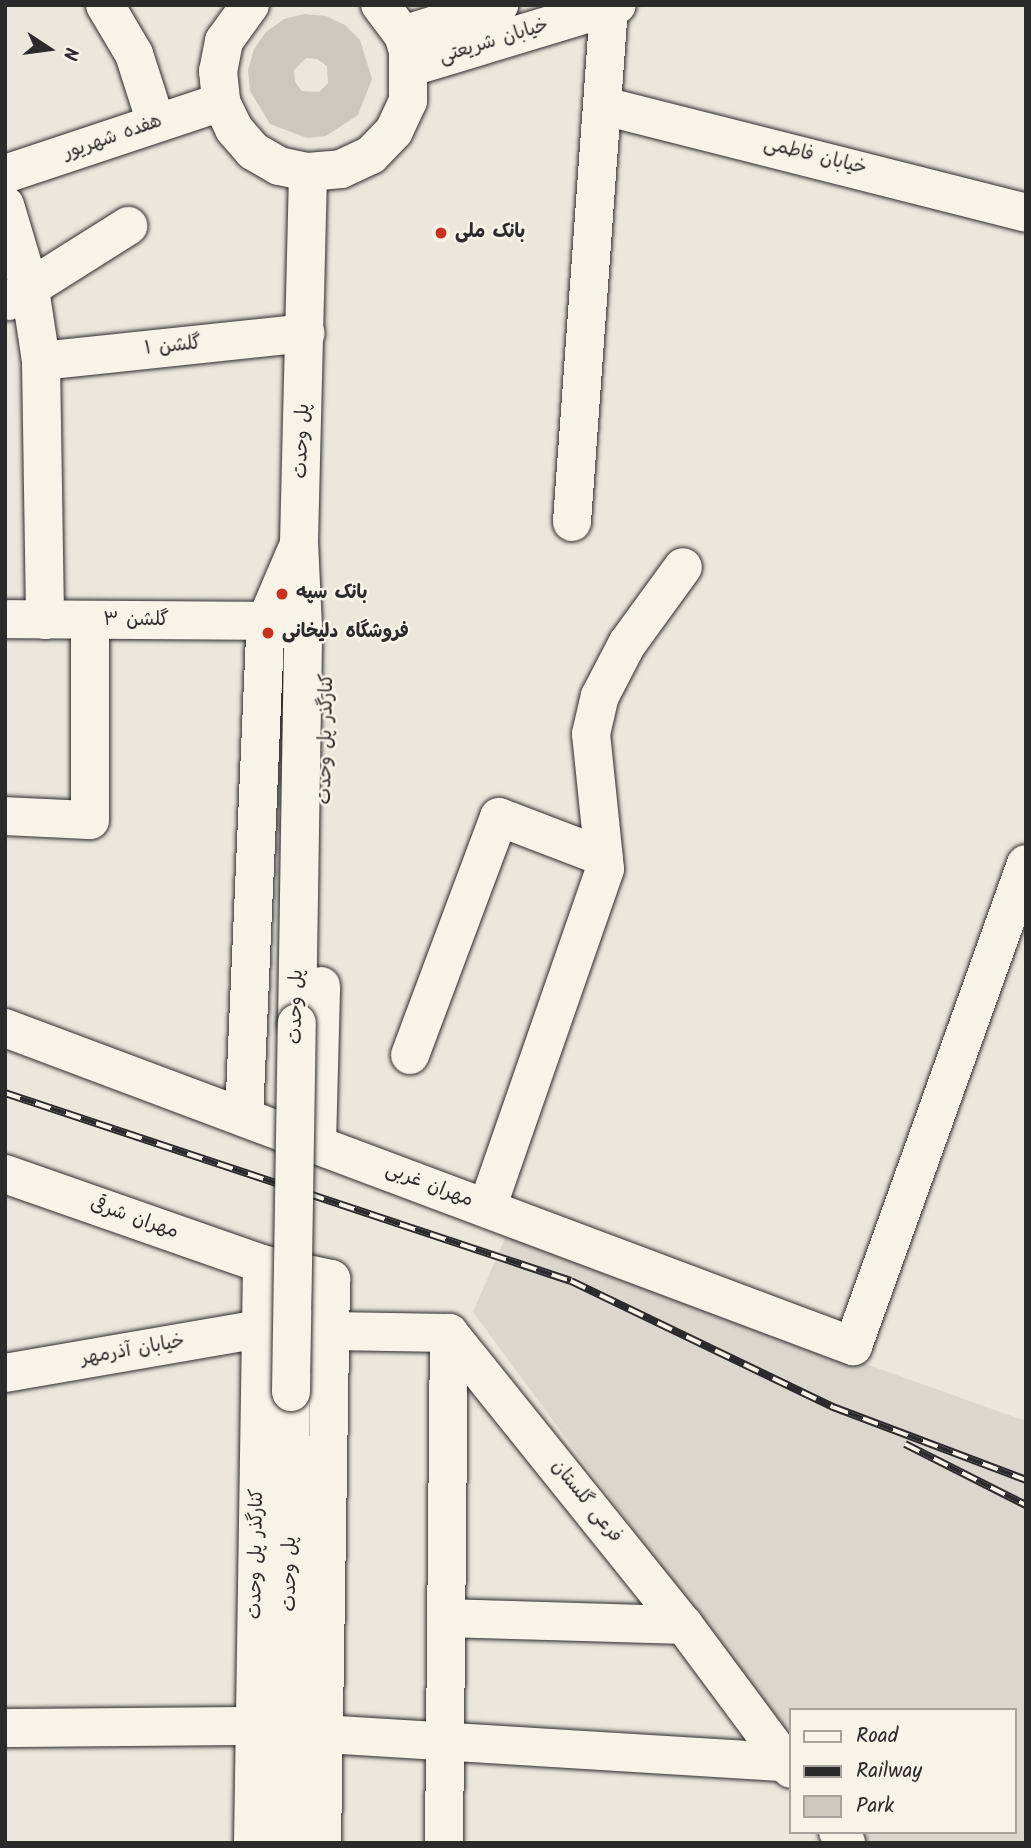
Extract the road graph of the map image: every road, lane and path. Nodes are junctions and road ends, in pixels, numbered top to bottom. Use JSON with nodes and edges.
{"nodes":[{"id":1,"x":105,"y":5,"type":"edge"},
{"id":2,"x":250,"y":5,"type":"edge"},
{"id":3,"x":499,"y":5,"type":"edge"},
{"id":4,"x":613,"y":6,"type":"edge"},
{"id":5,"x":398,"y":36,"type":"edge"},
{"id":6,"x":222,"y":102,"type":"junction"},
{"id":7,"x":604,"y":106,"type":"junction"},
{"id":8,"x":156,"y":123,"type":"junction"},
{"id":9,"x":308,"y":172,"type":"junction"},
{"id":10,"x":5,"y":174,"type":"edge"},
{"id":11,"x":5,"y":205,"type":"edge"},
{"id":12,"x":1026,"y":213,"type":"edge"},
{"id":13,"x":128,"y":226,"type":"dead end"},
{"id":14,"x":18,"y":296,"type":"edge"},
{"id":15,"x":306,"y":333,"type":"junction"},
{"id":16,"x":41,"y":361,"type":"junction"},
{"id":17,"x":572,"y":522,"type":"dead end"},
{"id":18,"x":299,"y":542,"type":"junction"},
{"id":19,"x":683,"y":567,"type":"dead end"},
{"id":20,"x":5,"y":620,"type":"edge"},
{"id":21,"x":45,"y":620,"type":"junction"},
{"id":22,"x":90,"y":621,"type":"junction"},
{"id":23,"x":266,"y":621,"type":"junction"},
{"id":24,"x":5,"y":816,"type":"edge"},
{"id":25,"x":604,"y":857,"type":"junction"},
{"id":26,"x":1026,"y":864,"type":"edge"},
{"id":27,"x":5,"y":1028,"type":"edge"},
{"id":28,"x":410,"y":1055,"type":"dead end"},
{"id":29,"x":244,"y":1117,"type":"junction"},
{"id":30,"x":317,"y":1144,"type":"junction"},
{"id":31,"x":5,"y":1174,"type":"edge"},
{"id":32,"x":487,"y":1208,"type":"junction"},
{"id":33,"x":262,"y":1264,"type":"junction"},
{"id":34,"x":261,"y":1329,"type":"junction"},
{"id":35,"x":331,"y":1331,"type":"junction"},
{"id":36,"x":450,"y":1333,"type":"junction"},
{"id":37,"x":5,"y":1373,"type":"edge"},
{"id":38,"x":446,"y":1618,"type":"junction"},
{"id":39,"x":684,"y":1625,"type":"junction"},
{"id":40,"x":254,"y":1726,"type":"junction"},
{"id":41,"x":5,"y":1728,"type":"edge"},
{"id":42,"x":324,"y":1734,"type":"junction"},
{"id":43,"x":444,"y":1741,"type":"junction"},
{"id":44,"x":789,"y":1765,"type":"edge"},
{"id":45,"x":253,"y":1843,"type":"edge"},
{"id":46,"x":290,"y":1843,"type":"edge"},
{"id":47,"x":322,"y":1843,"type":"edge"},
{"id":48,"x":444,"y":1843,"type":"edge"}],
"edges":[{"from":1,"to":8,"type":"street"},
{"from":2,"to":6,"type":"street"},
{"from":3,"to":5,"type":"street","name":"خیابان شریعتی"},
{"from":4,"to":5,"type":"street","name":"خیابان شریعتی"},
{"from":4,"to":7,"type":"street"},
{"from":5,"to":9,"type":"street"},
{"from":6,"to":8,"type":"street","name":"هفده شهریور"},
{"from":6,"to":9,"type":"street"},
{"from":7,"to":12,"type":"street","name":"خیابان فاطمی"},
{"from":7,"to":17,"type":"street"},
{"from":8,"to":10,"type":"street","name":"هفده شهریور"},
{"from":9,"to":15,"type":"street","name":"پل وحدت"},
{"from":11,"to":14,"type":"street"},
{"from":13,"to":14,"type":"street"},
{"from":14,"to":16,"type":"street"},
{"from":15,"to":16,"type":"street","name":"گلشن ۱"},
{"from":15,"to":18,"type":"street","name":"پل وحدت"},
{"from":16,"to":21,"type":"street"},
{"from":18,"to":23,"type":"street"},
{"from":18,"to":30,"type":"street","name":"کنارگذر پل وحدت"},
{"from":18,"to":46,"type":"street","name":"پل وحدت","bridge":true},
{"from":19,"to":25,"type":"street"},
{"from":20,"to":21,"type":"street","name":"گلشن ۳"},
{"from":21,"to":22,"type":"street","name":"گلشن ۳"},
{"from":22,"to":23,"type":"street","name":"گلشن ۳"},
{"from":22,"to":24,"type":"street"},
{"from":23,"to":29,"type":"street"},
{"from":25,"to":28,"type":"street"},
{"from":25,"to":32,"type":"street"},
{"from":26,"to":32,"type":"street","name":"مهران غربی"},
{"from":27,"to":29,"type":"street","name":"مهران غربی"},
{"from":29,"to":30,"type":"street","name":"مهران غربی"},
{"from":30,"to":32,"type":"street","name":"مهران غربی"},
{"from":31,"to":33,"type":"street","name":"مهران شرقی"},
{"from":33,"to":34,"type":"street","name":"کنارگذر پل وحدت"},
{"from":33,"to":35,"type":"street","name":"مهران شرقی"},
{"from":34,"to":37,"type":"street","name":"خیابان آذرمهر"},
{"from":34,"to":40,"type":"street","name":"کنارگذر پل وحدت"},
{"from":35,"to":36,"type":"street"},
{"from":35,"to":42,"type":"street"},
{"from":36,"to":38,"type":"street"},
{"from":36,"to":39,"type":"street","name":"فرعی گلستان"},
{"from":38,"to":39,"type":"street"},
{"from":38,"to":43,"type":"street"},
{"from":39,"to":44,"type":"street","name":"فرعی گلستان"},
{"from":40,"to":41,"type":"street"},
{"from":40,"to":45,"type":"street","name":"کنارگذر پل وحدت"},
{"from":42,"to":43,"type":"street"},
{"from":42,"to":47,"type":"street"},
{"from":43,"to":44,"type":"street"},
{"from":43,"to":48,"type":"street"}]}
